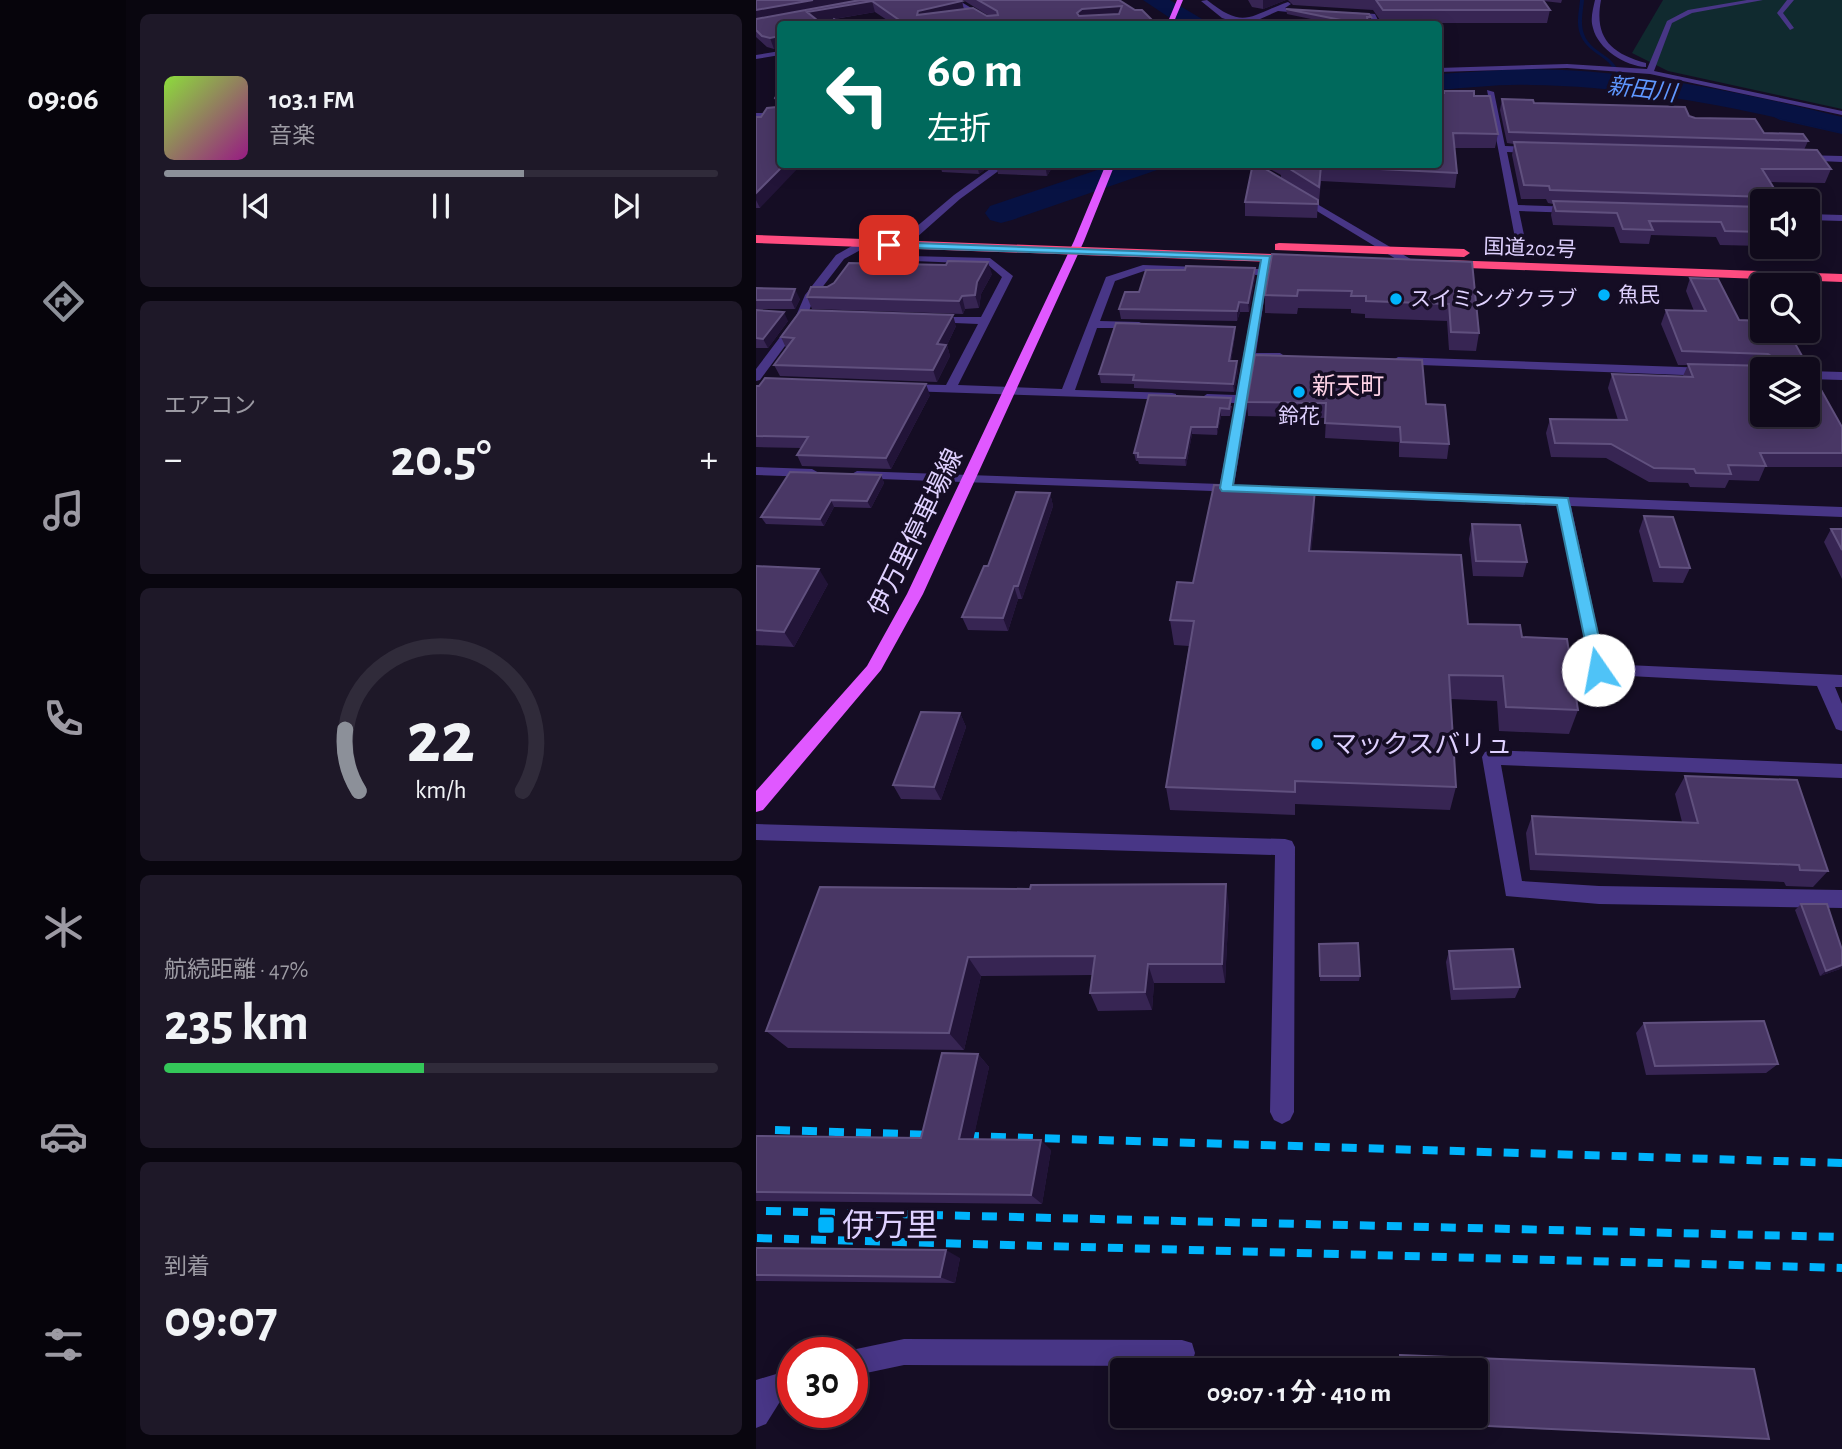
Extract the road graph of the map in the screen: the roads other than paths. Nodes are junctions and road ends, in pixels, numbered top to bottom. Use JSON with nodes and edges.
{"nodes":[{"id":1,"x":953,"y":0,"type":"edge"},
{"id":2,"x":1299,"y":0,"type":"edge"},
{"id":3,"x":1598,"y":0,"type":"edge"},
{"id":4,"x":1760,"y":0,"type":"edge"},
{"id":5,"x":1791,"y":0,"type":"edge"},
{"id":6,"x":1204,"y":1,"type":"edge"},
{"id":7,"x":1178,"y":4,"type":"edge"},
{"id":8,"x":1278,"y":9,"type":"junction"},
{"id":9,"x":1313,"y":12,"type":"edge"},
{"id":10,"x":1337,"y":13,"type":"edge"},
{"id":11,"x":976,"y":15,"type":"junction"},
{"id":12,"x":1265,"y":15,"type":"junction"},
{"id":13,"x":963,"y":17,"type":"edge"},
{"id":14,"x":1274,"y":18,"type":"edge"},
{"id":15,"x":989,"y":21,"type":"edge"},
{"id":16,"x":1172,"y":21,"type":"edge"},
{"id":17,"x":1239,"y":21,"type":"edge"},
{"id":18,"x":1251,"y":21,"type":"edge"},
{"id":19,"x":1376,"y":21,"type":"edge"},
{"id":20,"x":1790,"y":28,"type":"dead end"},
{"id":21,"x":777,"y":54,"type":"edge"},
{"id":22,"x":756,"y":57,"type":"edge"},
{"id":23,"x":1650,"y":69,"type":"junction"},
{"id":24,"x":1442,"y":70,"type":"edge"},
{"id":25,"x":1490,"y":92,"type":"dead end"},
{"id":26,"x":1842,"y":113,"type":"edge"},
{"id":27,"x":777,"y":115,"type":"edge"},
{"id":28,"x":756,"y":116,"type":"edge"},
{"id":29,"x":1501,"y":149,"type":"junction"},
{"id":30,"x":1542,"y":150,"type":"edge"},
{"id":31,"x":1787,"y":157,"type":"edge"},
{"id":32,"x":1842,"y":159,"type":"edge"},
{"id":33,"x":998,"y":168,"type":"edge"},
{"id":34,"x":1109,"y":168,"type":"edge"},
{"id":35,"x":1253,"y":168,"type":"edge"},
{"id":36,"x":1282,"y":186,"type":"edge"},
{"id":37,"x":1294,"y":193,"type":"edge"},
{"id":38,"x":1513,"y":208,"type":"junction"},
{"id":39,"x":1582,"y":210,"type":"edge"},
{"id":40,"x":1820,"y":217,"type":"edge"},
{"id":41,"x":1842,"y":218,"type":"edge"},
{"id":42,"x":756,"y":228,"type":"edge"},
{"id":43,"x":912,"y":236,"type":"junction"},
{"id":44,"x":756,"y":239,"type":"edge"},
{"id":45,"x":863,"y":244,"type":"junction"},
{"id":46,"x":1076,"y":247,"type":"junction"},
{"id":47,"x":1390,"y":250,"type":"junction"},
{"id":48,"x":1523,"y":254,"type":"junction"},
{"id":49,"x":914,"y":258,"type":"dead end"},
{"id":50,"x":1266,"y":258,"type":"junction"},
{"id":51,"x":1410,"y":263,"type":"junction"},
{"id":52,"x":1842,"y":265,"type":"edge"},
{"id":53,"x":1264,"y":272,"type":"junction"},
{"id":54,"x":1842,"y":278,"type":"edge"},
{"id":55,"x":795,"y":316,"type":"junction"},
{"id":56,"x":814,"y":316,"type":"edge"},
{"id":57,"x":918,"y":319,"type":"edge"},
{"id":58,"x":984,"y":321,"type":"junction"},
{"id":59,"x":1094,"y":324,"type":"junction"},
{"id":60,"x":1147,"y":326,"type":"edge"},
{"id":61,"x":1250,"y":356,"type":"junction"},
{"id":62,"x":1291,"y":357,"type":"edge"},
{"id":63,"x":1388,"y":360,"type":"edge"},
{"id":64,"x":1721,"y":372,"type":"edge"},
{"id":65,"x":1820,"y":375,"type":"edge"},
{"id":66,"x":1842,"y":376,"type":"edge"},
{"id":67,"x":761,"y":380,"type":"edge"},
{"id":68,"x":895,"y":387,"type":"edge"},
{"id":69,"x":950,"y":389,"type":"junction"},
{"id":70,"x":1010,"y":391,"type":"junction"},
{"id":71,"x":1067,"y":393,"type":"junction"},
{"id":72,"x":1242,"y":399,"type":"junction"},
{"id":73,"x":756,"y":471,"type":"edge"},
{"id":74,"x":969,"y":479,"type":"junction"},
{"id":75,"x":1226,"y":488,"type":"junction"},
{"id":76,"x":1253,"y":489,"type":"edge"},
{"id":77,"x":1280,"y":491,"type":"edge"},
{"id":78,"x":1563,"y":501,"type":"junction"},
{"id":79,"x":1842,"y":512,"type":"edge"},
{"id":80,"x":1823,"y":680,"type":"junction"},
{"id":81,"x":1842,"y":681,"type":"edge"},
{"id":82,"x":1842,"y":724,"type":"edge"},
{"id":83,"x":1842,"y":771,"type":"edge"},
{"id":84,"x":756,"y":804,"type":"edge"},
{"id":85,"x":756,"y":832,"type":"edge"},
{"id":86,"x":1842,"y":899,"type":"edge"},
{"id":87,"x":1282,"y":1112,"type":"dead end"},
{"id":88,"x":1182,"y":1353,"type":"dead end"},
{"id":89,"x":868,"y":1359,"type":"edge"},
{"id":90,"x":773,"y":1389,"type":"edge"},
{"id":91,"x":756,"y":1414,"type":"edge"}],
"edges":[{"from":1,"to":11,"type":"street"},
{"from":2,"to":8,"type":"street"},
{"from":3,"to":23,"type":"street"},
{"from":4,"to":23,"type":"street"},
{"from":5,"to":20,"type":"street"},
{"from":6,"to":17,"type":"street"},
{"from":7,"to":16,"type":"main road"},
{"from":8,"to":9,"type":"street"},
{"from":8,"to":12,"type":"street"},
{"from":10,"to":19,"type":"street"},
{"from":11,"to":13,"type":"street"},
{"from":11,"to":15,"type":"street"},
{"from":12,"to":14,"type":"street"},
{"from":12,"to":18,"type":"street"},
{"from":21,"to":22,"type":"street"},
{"from":23,"to":24,"type":"street"},
{"from":23,"to":26,"type":"street"},
{"from":25,"to":29,"type":"street"},
{"from":27,"to":28,"type":"street"},
{"from":29,"to":30,"type":"street"},
{"from":29,"to":38,"type":"street"},
{"from":31,"to":32,"type":"street"},
{"from":33,"to":43,"type":"street"},
{"from":34,"to":46,"type":"main road","name":"伊万里停車場線"},
{"from":35,"to":36,"type":"street"},
{"from":37,"to":47,"type":"street"},
{"from":38,"to":39,"type":"street"},
{"from":38,"to":48,"type":"street"},
{"from":40,"to":41,"type":"street"},
{"from":42,"to":43,"type":"highway","name":"国道202号"},
{"from":43,"to":45,"type":"street"},
{"from":43,"to":46,"type":"highway","name":"国道202号"},
{"from":44,"to":45,"type":"highway","name":"国道202号"},
{"from":45,"to":46,"type":"highway","name":"国道202号"},
{"from":45,"to":55,"type":"street"},
{"from":46,"to":47,"type":"highway","name":"国道202号"},
{"from":46,"to":50,"type":"highway","name":"国道202号"},
{"from":46,"to":70,"type":"main road","name":"伊万里停車場線"},
{"from":47,"to":48,"type":"highway","name":"国道202号"},
{"from":47,"to":51,"type":"street"},
{"from":48,"to":52,"type":"highway","name":"国道202号"},
{"from":49,"to":58,"type":"street"},
{"from":50,"to":51,"type":"highway","name":"国道202号"},
{"from":50,"to":53,"type":"street"},
{"from":51,"to":54,"type":"highway","name":"国道202号"},
{"from":53,"to":59,"type":"street"},
{"from":53,"to":61,"type":"street"},
{"from":55,"to":56,"type":"street"},
{"from":55,"to":67,"type":"street"},
{"from":57,"to":58,"type":"street"},
{"from":58,"to":69,"type":"street"},
{"from":59,"to":60,"type":"street"},
{"from":59,"to":71,"type":"street"},
{"from":61,"to":62,"type":"street"},
{"from":61,"to":72,"type":"street"},
{"from":63,"to":64,"type":"street"},
{"from":65,"to":66,"type":"street"},
{"from":68,"to":69,"type":"street"},
{"from":69,"to":70,"type":"street"},
{"from":70,"to":71,"type":"street"},
{"from":70,"to":74,"type":"main road","name":"伊万里停車場線"},
{"from":71,"to":72,"type":"street"},
{"from":72,"to":75,"type":"street"},
{"from":73,"to":74,"type":"street"},
{"from":74,"to":75,"type":"street"},
{"from":74,"to":84,"type":"main road","name":"伊万里停車場線"},
{"from":75,"to":76,"type":"street"},
{"from":77,"to":78,"type":"street"},
{"from":78,"to":79,"type":"street"},
{"from":78,"to":80,"type":"street"},
{"from":80,"to":81,"type":"street"},
{"from":80,"to":82,"type":"street"},
{"from":83,"to":86,"type":"street"},
{"from":85,"to":87,"type":"street"},
{"from":88,"to":89,"type":"street"},
{"from":90,"to":91,"type":"street"}]}
